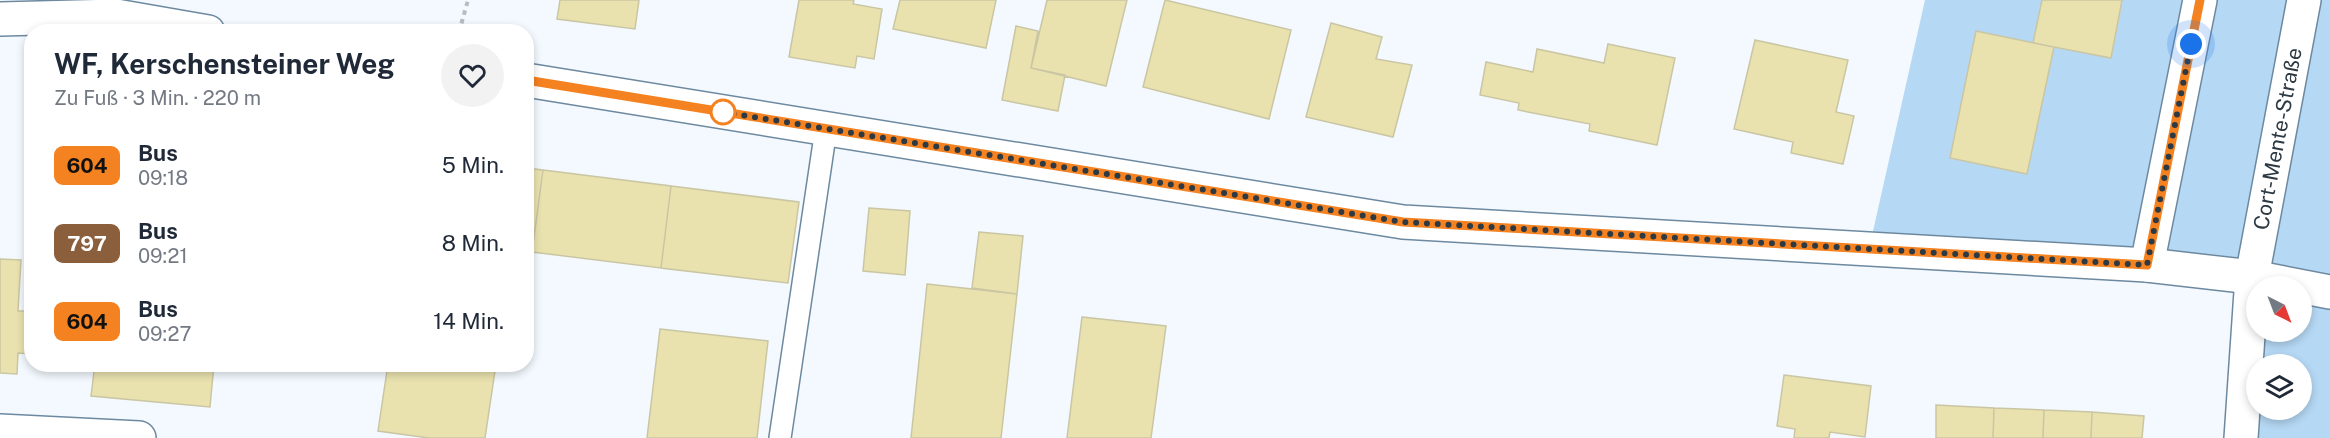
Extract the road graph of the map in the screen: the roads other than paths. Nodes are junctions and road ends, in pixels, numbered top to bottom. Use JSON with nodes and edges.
{"nodes":[{"id":1,"x":2200,"y":0,"type":"edge"},
{"id":2,"x":2304,"y":0,"type":"edge"},
{"id":3,"x":0,"y":19,"type":"edge"},
{"id":4,"x":162,"y":24,"type":"edge"},
{"id":5,"x":534,"y":81,"type":"edge"},
{"id":6,"x":826,"y":129,"type":"junction"},
{"id":7,"x":2147,"y":265,"type":"junction"},
{"id":8,"x":2246,"y":276,"type":"edge"},
{"id":9,"x":2252,"y":276,"type":"edge"},
{"id":10,"x":2312,"y":289,"type":"edge"},
{"id":11,"x":2330,"y":292,"type":"edge"},
{"id":12,"x":2248,"y":342,"type":"edge"},
{"id":13,"x":0,"y":431,"type":"edge"},
{"id":14,"x":139,"y":438,"type":"edge"},
{"id":15,"x":780,"y":438,"type":"edge"},
{"id":16,"x":2241,"y":438,"type":"edge"}],
"edges":[{"from":1,"to":7,"type":"street"},
{"from":2,"to":9,"type":"street","name":"Cort-Mente-Straße"},
{"from":3,"to":4,"type":"street"},
{"from":5,"to":6,"type":"street"},
{"from":6,"to":7,"type":"street"},
{"from":6,"to":15,"type":"lane"},
{"from":7,"to":8,"type":"street"},
{"from":10,"to":11,"type":"street"},
{"from":12,"to":16,"type":"street","name":"Cort-Mente-Straße"},
{"from":13,"to":14,"type":"street"}]}
